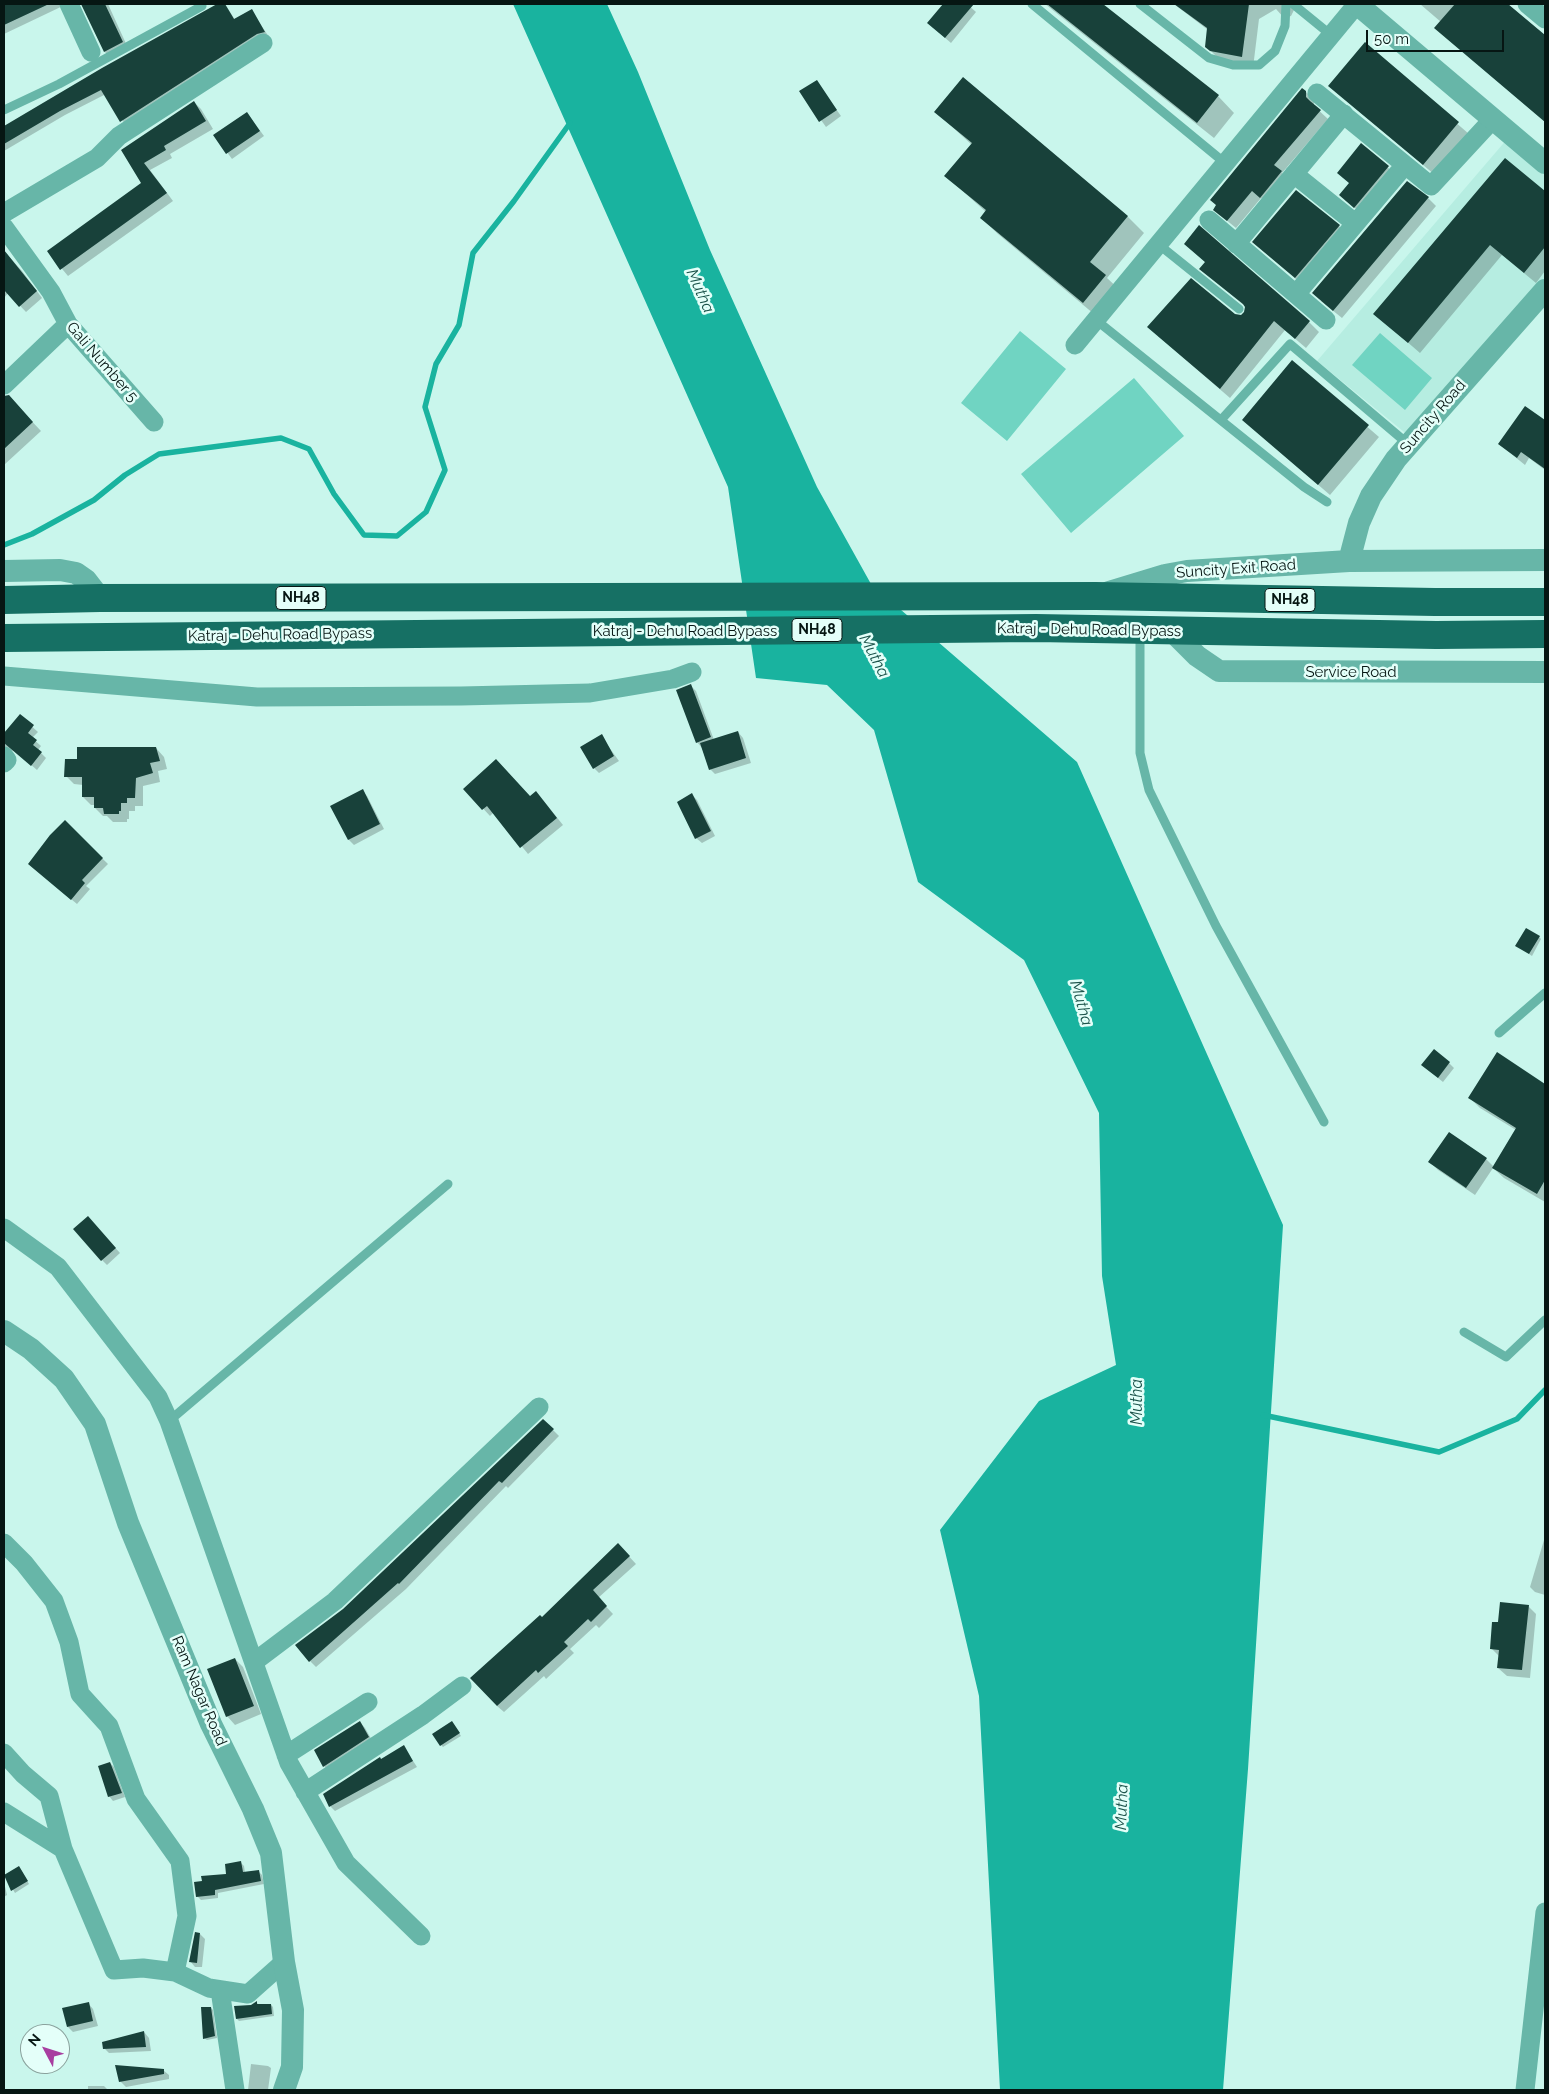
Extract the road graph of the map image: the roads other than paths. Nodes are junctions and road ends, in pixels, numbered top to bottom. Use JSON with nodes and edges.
{"nodes":[{"id":1,"x":69,"y":4,"type":"edge"},
{"id":2,"x":1032,"y":4,"type":"edge"},
{"id":3,"x":1140,"y":4,"type":"edge"},
{"id":4,"x":1286,"y":4,"type":"edge"},
{"id":5,"x":1293,"y":4,"type":"edge"},
{"id":6,"x":1357,"y":4,"type":"edge"},
{"id":7,"x":1527,"y":4,"type":"edge"},
{"id":8,"x":202,"y":6,"type":"dead end"},
{"id":9,"x":1545,"y":19,"type":"edge"},
{"id":10,"x":1331,"y":35,"type":"junction"},
{"id":11,"x":263,"y":43,"type":"dead end"},
{"id":12,"x":91,"y":52,"type":"dead end"},
{"id":13,"x":1317,"y":92,"type":"dead end"},
{"id":14,"x":4,"y":110,"type":"edge"},
{"id":15,"x":1344,"y":114,"type":"junction"},
{"id":16,"x":1494,"y":119,"type":"junction"},
{"id":17,"x":1225,"y":163,"type":"junction"},
{"id":18,"x":1545,"y":163,"type":"edge"},
{"id":19,"x":1405,"y":165,"type":"junction"},
{"id":20,"x":1294,"y":174,"type":"junction"},
{"id":21,"x":4,"y":213,"type":"edge"},
{"id":22,"x":1209,"y":220,"type":"dead end"},
{"id":23,"x":1355,"y":223,"type":"junction"},
{"id":24,"x":6,"y":236,"type":"edge"},
{"id":25,"x":1158,"y":244,"type":"junction"},
{"id":26,"x":1236,"y":244,"type":"junction"},
{"id":27,"x":1545,"y":290,"type":"edge"},
{"id":28,"x":1296,"y":294,"type":"junction"},
{"id":29,"x":1239,"y":309,"type":"dead end"},
{"id":30,"x":1096,"y":320,"type":"junction"},
{"id":31,"x":1326,"y":320,"type":"dead end"},
{"id":32,"x":68,"y":324,"type":"junction"},
{"id":33,"x":1075,"y":345,"type":"dead end"},
{"id":34,"x":4,"y":385,"type":"edge"},
{"id":35,"x":1221,"y":420,"type":"junction"},
{"id":36,"x":154,"y":422,"type":"dead end"},
{"id":37,"x":1408,"y":444,"type":"junction"},
{"id":38,"x":1327,"y":502,"type":"dead end"},
{"id":39,"x":1545,"y":560,"type":"edge"},
{"id":40,"x":1349,"y":562,"type":"junction"},
{"id":41,"x":4,"y":571,"type":"edge"},
{"id":42,"x":1096,"y":596,"type":"junction"},
{"id":43,"x":100,"y":598,"type":"junction"},
{"id":44,"x":4,"y":600,"type":"edge"},
{"id":45,"x":1545,"y":602,"type":"edge"},
{"id":46,"x":1140,"y":630,"type":"junction"},
{"id":47,"x":1172,"y":631,"type":"junction"},
{"id":48,"x":1545,"y":634,"type":"edge"},
{"id":49,"x":4,"y":638,"type":"edge"},
{"id":50,"x":692,"y":672,"type":"dead end"},
{"id":51,"x":1545,"y":672,"type":"edge"},
{"id":52,"x":4,"y":676,"type":"edge"},
{"id":53,"x":4,"y":756,"type":"edge"},
{"id":54,"x":4,"y":763,"type":"edge"},
{"id":55,"x":1545,"y":993,"type":"edge"},
{"id":56,"x":1499,"y":1033,"type":"dead end"},
{"id":57,"x":1324,"y":1122,"type":"dead end"},
{"id":58,"x":448,"y":1184,"type":"dead end"},
{"id":59,"x":4,"y":1228,"type":"edge"},
{"id":60,"x":1545,"y":1320,"type":"edge"},
{"id":61,"x":4,"y":1331,"type":"edge"},
{"id":62,"x":1464,"y":1332,"type":"dead end"},
{"id":63,"x":539,"y":1408,"type":"dead end"},
{"id":64,"x":169,"y":1420,"type":"junction"},
{"id":65,"x":4,"y":1543,"type":"edge"},
{"id":66,"x":254,"y":1662,"type":"junction"},
{"id":67,"x":462,"y":1686,"type":"dead end"},
{"id":68,"x":368,"y":1702,"type":"dead end"},
{"id":69,"x":4,"y":1753,"type":"edge"},
{"id":70,"x":286,"y":1755,"type":"junction"},
{"id":71,"x":305,"y":1792,"type":"junction"},
{"id":72,"x":4,"y":1812,"type":"edge"},
{"id":73,"x":63,"y":1849,"type":"junction"},
{"id":74,"x":1545,"y":1912,"type":"edge"},
{"id":75,"x":421,"y":1936,"type":"dead end"},
{"id":76,"x":284,"y":1962,"type":"junction"},
{"id":77,"x":176,"y":1972,"type":"junction"},
{"id":78,"x":220,"y":1990,"type":"junction"},
{"id":79,"x":235,"y":2090,"type":"edge"},
{"id":80,"x":284,"y":2090,"type":"edge"},
{"id":81,"x":1525,"y":2090,"type":"edge"}],
"edges":[{"from":1,"to":12,"type":"street"},
{"from":2,"to":17,"type":"lane"},
{"from":3,"to":4,"type":"lane"},
{"from":5,"to":10,"type":"lane"},
{"from":6,"to":10,"type":"street"},
{"from":6,"to":16,"type":"street"},
{"from":7,"to":9,"type":"street"},
{"from":8,"to":14,"type":"lane"},
{"from":10,"to":17,"type":"street"},
{"from":11,"to":21,"type":"street"},
{"from":13,"to":15,"type":"street"},
{"from":15,"to":19,"type":"street"},
{"from":15,"to":20,"type":"street"},
{"from":16,"to":18,"type":"street"},
{"from":16,"to":19,"type":"street"},
{"from":17,"to":25,"type":"street"},
{"from":19,"to":23,"type":"street"},
{"from":20,"to":23,"type":"street"},
{"from":20,"to":26,"type":"street"},
{"from":22,"to":26,"type":"street"},
{"from":23,"to":28,"type":"street"},
{"from":24,"to":32,"type":"street","name":"Gali Number 5"},
{"from":25,"to":29,"type":"lane"},
{"from":25,"to":30,"type":"street"},
{"from":26,"to":28,"type":"street"},
{"from":27,"to":37,"type":"street","name":"Suncity Road"},
{"from":28,"to":31,"type":"street"},
{"from":30,"to":33,"type":"street"},
{"from":30,"to":35,"type":"lane"},
{"from":32,"to":34,"type":"street"},
{"from":32,"to":36,"type":"street","name":"Gali Number 5"},
{"from":35,"to":37,"type":"lane"},
{"from":35,"to":38,"type":"lane"},
{"from":37,"to":40,"type":"street","name":"Suncity Road"},
{"from":39,"to":40,"type":"street"},
{"from":40,"to":42,"type":"street","name":"Suncity Exit Road"},
{"from":41,"to":43,"type":"street"},
{"from":42,"to":43,"type":"highway","number":"NH48"},
{"from":42,"to":45,"type":"highway","number":"NH48"},
{"from":43,"to":44,"type":"highway","number":"NH48"},
{"from":46,"to":47,"type":"highway","name":"Katraj - Dehu Road Bypass","number":"NH48"},
{"from":46,"to":49,"type":"highway","name":"Katraj - Dehu Road Bypass","number":"NH48"},
{"from":46,"to":57,"type":"lane"},
{"from":47,"to":48,"type":"highway","name":"Katraj - Dehu Road Bypass","number":"NH48"},
{"from":47,"to":51,"type":"street","name":"Service Road"},
{"from":50,"to":52,"type":"street"},
{"from":53,"to":54,"type":"street"},
{"from":55,"to":56,"type":"lane"},
{"from":58,"to":64,"type":"lane"},
{"from":59,"to":64,"type":"street"},
{"from":60,"to":62,"type":"lane"},
{"from":61,"to":76,"type":"street","name":"Ram Nagar Road"},
{"from":63,"to":66,"type":"street"},
{"from":64,"to":66,"type":"street"},
{"from":65,"to":77,"type":"street"},
{"from":66,"to":70,"type":"street"},
{"from":67,"to":71,"type":"street"},
{"from":68,"to":70,"type":"street"},
{"from":69,"to":73,"type":"street"},
{"from":70,"to":71,"type":"street"},
{"from":71,"to":75,"type":"street"},
{"from":72,"to":73,"type":"street"},
{"from":73,"to":77,"type":"street"},
{"from":74,"to":81,"type":"street"},
{"from":76,"to":78,"type":"street"},
{"from":76,"to":80,"type":"street","name":"Ram Nagar Road"},
{"from":77,"to":78,"type":"street"},
{"from":78,"to":79,"type":"street"}]}
